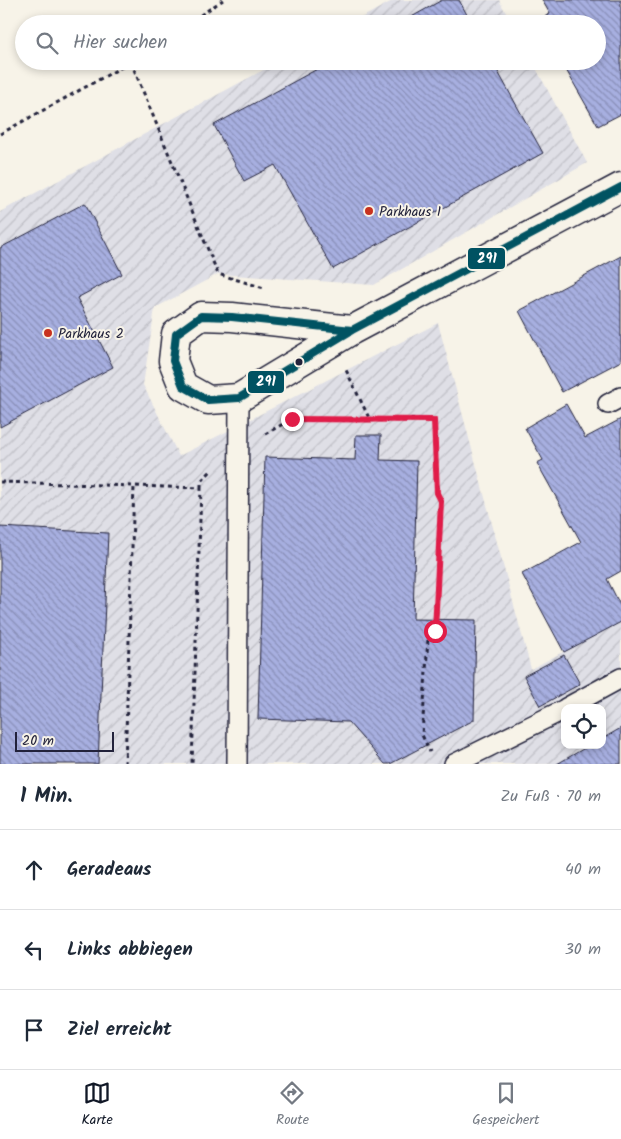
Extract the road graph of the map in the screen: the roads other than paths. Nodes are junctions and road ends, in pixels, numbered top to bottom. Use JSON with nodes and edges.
{"nodes":[{"id":1,"x":621,"y":187,"type":"edge"},
{"id":2,"x":342,"y":336,"type":"junction"},
{"id":3,"x":239,"y":398,"type":"junction"},
{"id":4,"x":621,"y":678,"type":"edge"},
{"id":5,"x":573,"y":704,"type":"edge"},
{"id":6,"x":561,"y":710,"type":"edge"},
{"id":7,"x":237,"y":764,"type":"edge"},
{"id":8,"x":454,"y":764,"type":"edge"}],
"edges":[{"from":1,"to":2,"type":"street"},
{"from":2,"to":3,"type":"street"},
{"from":2,"to":3,"type":"street"},
{"from":3,"to":7,"type":"lane"},
{"from":4,"to":5,"type":"lane"},
{"from":6,"to":8,"type":"lane"}]}
